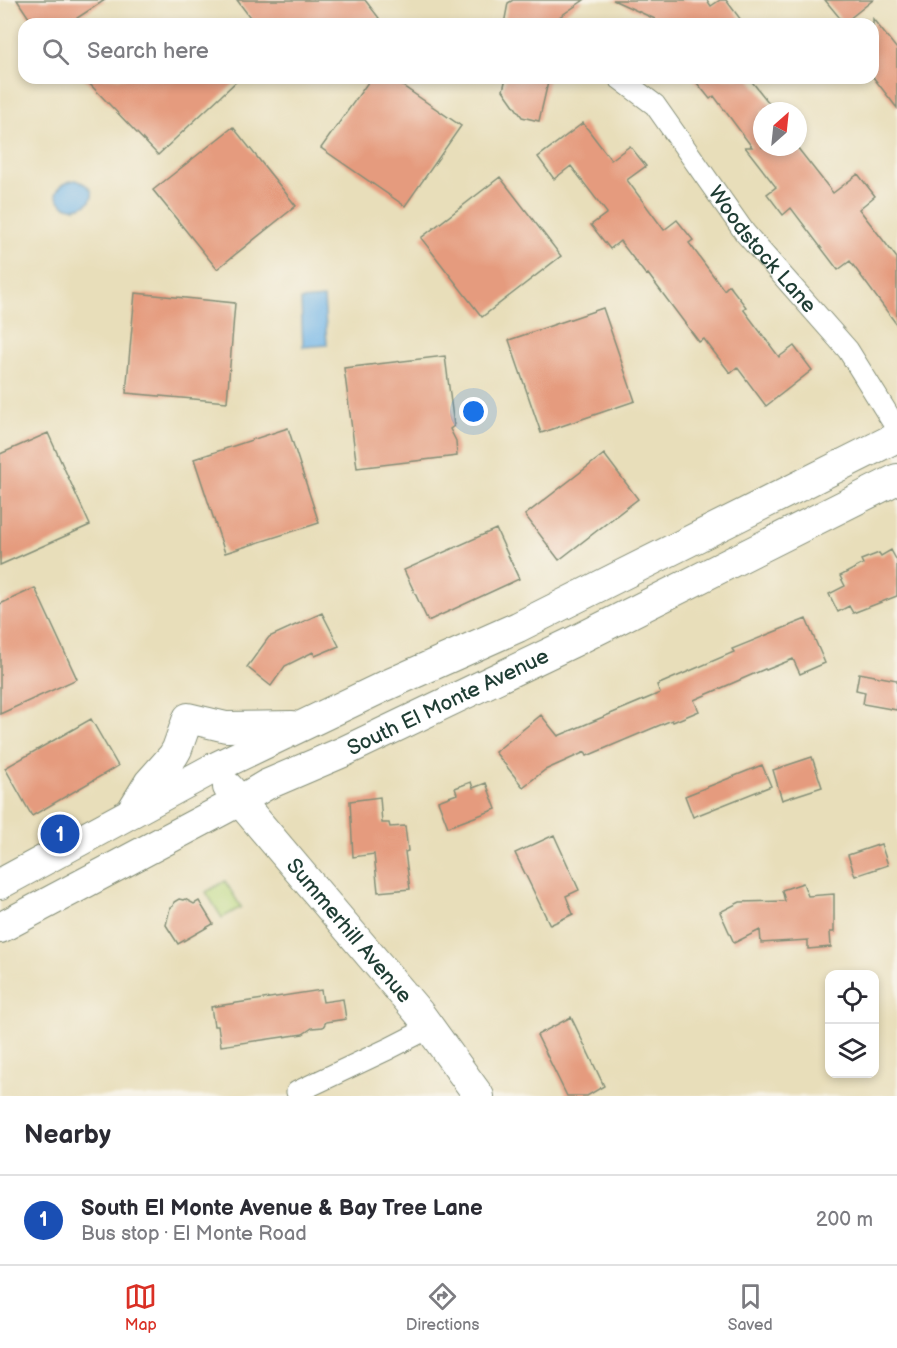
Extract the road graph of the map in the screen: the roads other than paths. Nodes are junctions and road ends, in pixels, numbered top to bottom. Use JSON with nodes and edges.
{"nodes":[{"id":1,"x":627,"y":84,"type":"edge"},
{"id":2,"x":897,"y":429,"type":"edge"},
{"id":3,"x":897,"y":437,"type":"edge"},
{"id":4,"x":897,"y":479,"type":"edge"},
{"id":5,"x":301,"y":726,"type":"junction"},
{"id":6,"x":212,"y":770,"type":"junction"},
{"id":7,"x":241,"y":800,"type":"junction"},
{"id":8,"x":131,"y":813,"type":"junction"},
{"id":9,"x":0,"y":884,"type":"edge"},
{"id":10,"x":0,"y":928,"type":"edge"},
{"id":11,"x":429,"y":1028,"type":"junction"},
{"id":12,"x":297,"y":1092,"type":"dead end"},
{"id":13,"x":479,"y":1096,"type":"edge"}],
"edges":[{"from":1,"to":2,"type":"street","name":"Woodstock Lane"},
{"from":3,"to":5,"type":"main road","name":"South El Monte Avenue"},
{"from":4,"to":7,"type":"main road","name":"South El Monte Avenue"},
{"from":5,"to":6,"type":"main road","name":"South El Monte Avenue"},
{"from":5,"to":8,"type":"main road"},
{"from":6,"to":7,"type":"main road","name":"Summerhill Avenue"},
{"from":6,"to":8,"type":"main road","name":"South El Monte Avenue"},
{"from":7,"to":10,"type":"main road","name":"South El Monte Avenue"},
{"from":7,"to":11,"type":"main road","name":"Summerhill Avenue"},
{"from":8,"to":9,"type":"main road","name":"South El Monte Avenue"},
{"from":11,"to":12,"type":"street"},
{"from":11,"to":13,"type":"main road","name":"Summerhill Avenue"}]}
